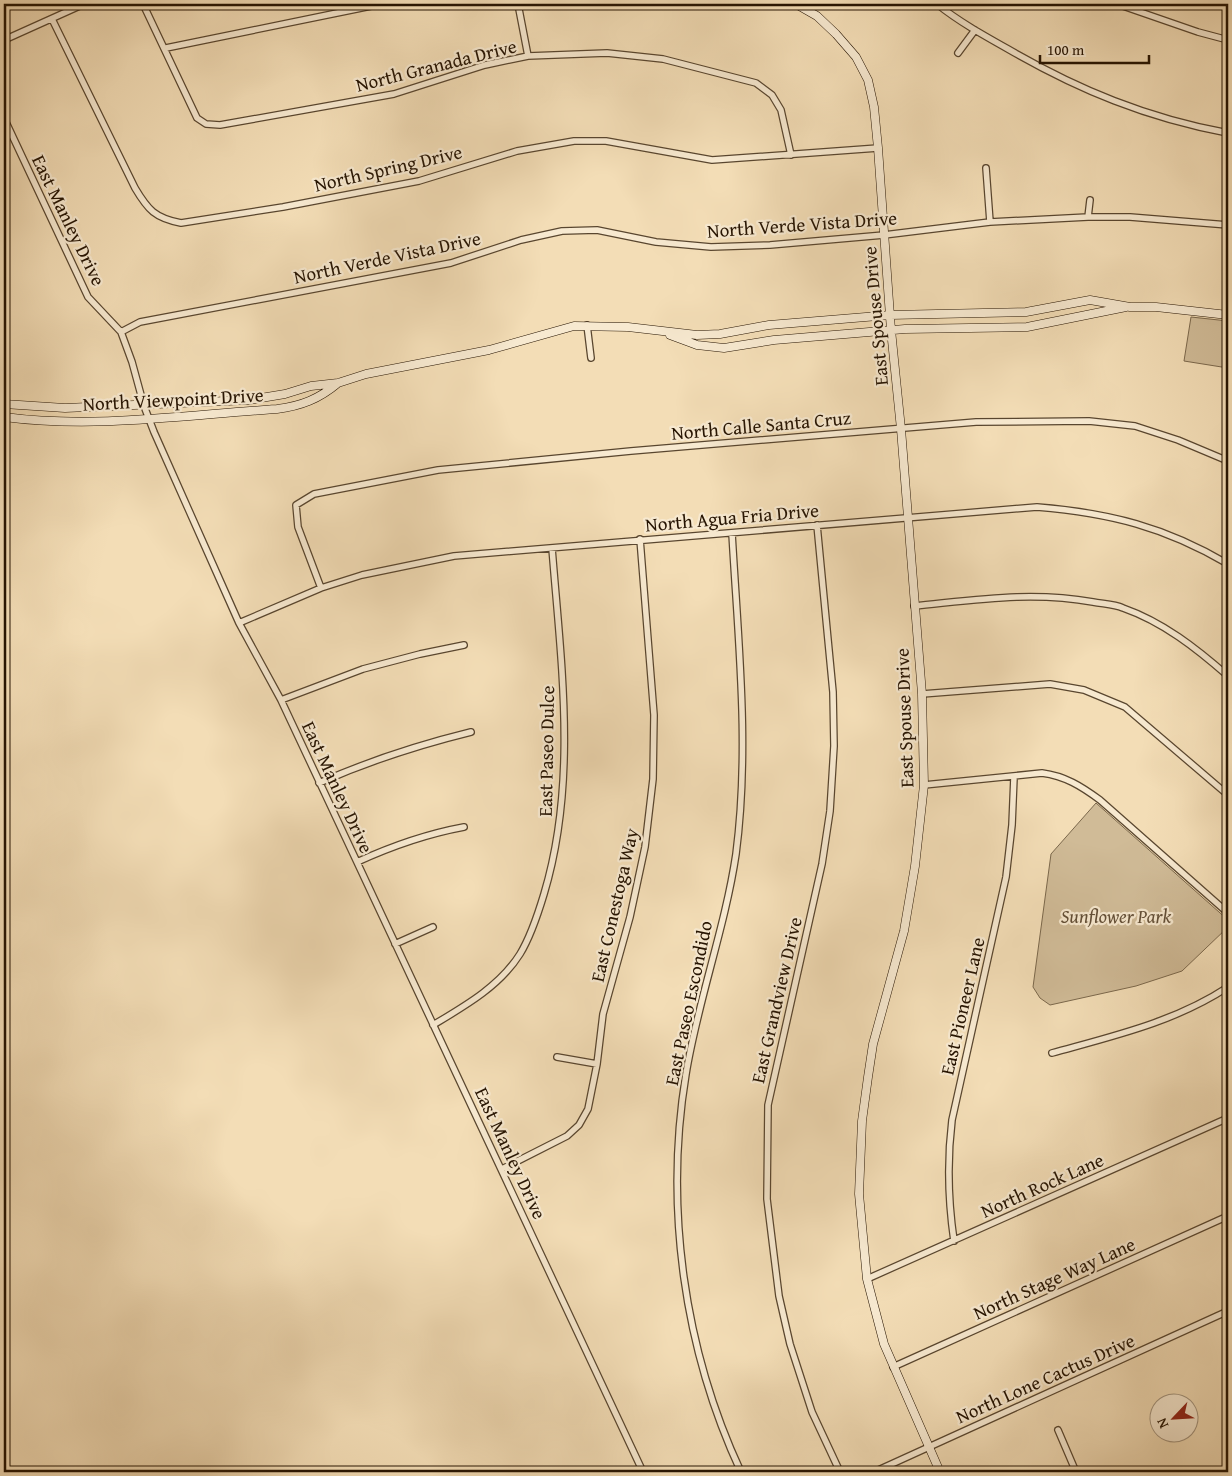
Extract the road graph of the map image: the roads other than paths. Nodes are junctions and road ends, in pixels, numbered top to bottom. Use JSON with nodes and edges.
{"nodes":[{"id":1,"x":84,"y":4,"type":"edge"},
{"id":2,"x":143,"y":4,"type":"edge"},
{"id":3,"x":381,"y":4,"type":"edge"},
{"id":4,"x":518,"y":4,"type":"edge"},
{"id":5,"x":796,"y":4,"type":"edge"},
{"id":6,"x":937,"y":4,"type":"edge"},
{"id":7,"x":1117,"y":4,"type":"edge"},
{"id":8,"x":52,"y":19,"type":"junction"},
{"id":9,"x":975,"y":30,"type":"junction"},
{"id":10,"x":4,"y":40,"type":"edge"},
{"id":11,"x":1228,"y":40,"type":"edge"},
{"id":12,"x":166,"y":48,"type":"junction"},
{"id":13,"x":958,"y":53,"type":"dead end"},
{"id":14,"x":528,"y":56,"type":"junction"},
{"id":15,"x":4,"y":118,"type":"edge"},
{"id":16,"x":1228,"y":133,"type":"edge"},
{"id":17,"x":878,"y":148,"type":"junction"},
{"id":18,"x":791,"y":155,"type":"junction"},
{"id":19,"x":986,"y":168,"type":"dead end"},
{"id":20,"x":1090,"y":200,"type":"dead end"},
{"id":21,"x":1088,"y":217,"type":"junction"},
{"id":22,"x":990,"y":222,"type":"junction"},
{"id":23,"x":1228,"y":226,"type":"edge"},
{"id":24,"x":884,"y":235,"type":"junction"},
{"id":25,"x":1130,"y":307,"type":"junction"},
{"id":26,"x":890,"y":315,"type":"junction"},
{"id":27,"x":1228,"y":315,"type":"edge"},
{"id":28,"x":587,"y":325,"type":"junction"},
{"id":29,"x":891,"y":330,"type":"junction"},
{"id":30,"x":121,"y":332,"type":"junction"},
{"id":31,"x":661,"y":332,"type":"junction"},
{"id":32,"x":592,"y":358,"type":"dead end"},
{"id":33,"x":338,"y":383,"type":"junction"},
{"id":34,"x":4,"y":404,"type":"edge"},
{"id":35,"x":144,"y":406,"type":"junction"},
{"id":36,"x":4,"y":417,"type":"edge"},
{"id":37,"x":149,"y":418,"type":"junction"},
{"id":38,"x":902,"y":429,"type":"junction"},
{"id":39,"x":1227,"y":459,"type":"edge"},
{"id":40,"x":908,"y":517,"type":"junction"},
{"id":41,"x":817,"y":525,"type":"junction"},
{"id":42,"x":732,"y":533,"type":"junction"},
{"id":43,"x":640,"y":539,"type":"junction"},
{"id":44,"x":552,"y":548,"type":"junction"},
{"id":45,"x":1228,"y":564,"type":"edge"},
{"id":46,"x":321,"y":588,"type":"junction"},
{"id":47,"x":914,"y":606,"type":"junction"},
{"id":48,"x":239,"y":623,"type":"junction"},
{"id":49,"x":464,"y":645,"type":"dead end"},
{"id":50,"x":1228,"y":676,"type":"edge"},
{"id":51,"x":922,"y":694,"type":"junction"},
{"id":52,"x":281,"y":700,"type":"junction"},
{"id":53,"x":471,"y":732,"type":"dead end"},
{"id":54,"x":1014,"y":777,"type":"junction"},
{"id":55,"x":319,"y":783,"type":"junction"},
{"id":56,"x":924,"y":785,"type":"junction"},
{"id":57,"x":1228,"y":795,"type":"edge"},
{"id":58,"x":464,"y":827,"type":"dead end"},
{"id":59,"x":357,"y":862,"type":"junction"},
{"id":60,"x":1228,"y":913,"type":"edge"},
{"id":61,"x":433,"y":927,"type":"dead end"},
{"id":62,"x":395,"y":944,"type":"junction"},
{"id":63,"x":1228,"y":987,"type":"edge"},
{"id":64,"x":433,"y":1025,"type":"junction"},
{"id":65,"x":1052,"y":1052,"type":"dead end"},
{"id":66,"x":557,"y":1057,"type":"dead end"},
{"id":67,"x":597,"y":1064,"type":"junction"},
{"id":68,"x":1228,"y":1118,"type":"edge"},
{"id":69,"x":502,"y":1169,"type":"junction"},
{"id":70,"x":1228,"y":1216,"type":"edge"},
{"id":71,"x":954,"y":1241,"type":"junction"},
{"id":72,"x":868,"y":1279,"type":"junction"},
{"id":73,"x":1228,"y":1311,"type":"edge"},
{"id":74,"x":893,"y":1367,"type":"junction"},
{"id":75,"x":1058,"y":1430,"type":"dead end"},
{"id":76,"x":928,"y":1447,"type":"junction"},
{"id":77,"x":643,"y":1472,"type":"edge"},
{"id":78,"x":742,"y":1472,"type":"edge"},
{"id":79,"x":840,"y":1472,"type":"edge"},
{"id":80,"x":874,"y":1472,"type":"edge"},
{"id":81,"x":940,"y":1472,"type":"edge"},
{"id":82,"x":1076,"y":1472,"type":"edge"}],
"edges":[{"from":1,"to":8,"type":"street"},
{"from":2,"to":12,"type":"street","name":"North Granada Drive"},
{"from":3,"to":12,"type":"street"},
{"from":4,"to":14,"type":"street"},
{"from":5,"to":17,"type":"main road","name":"East Spouse Drive"},
{"from":6,"to":9,"type":"street"},
{"from":7,"to":11,"type":"street"},
{"from":8,"to":10,"type":"street"},
{"from":8,"to":18,"type":"street","name":"North Spring Drive"},
{"from":9,"to":13,"type":"street"},
{"from":9,"to":16,"type":"street"},
{"from":12,"to":14,"type":"street","name":"North Granada Drive"},
{"from":14,"to":18,"type":"street","name":"North Granada Drive"},
{"from":15,"to":30,"type":"street","name":"East Manley Drive"},
{"from":17,"to":18,"type":"street","name":"North Spring Drive"},
{"from":17,"to":24,"type":"main road","name":"East Spouse Drive"},
{"from":19,"to":22,"type":"street"},
{"from":20,"to":21,"type":"street"},
{"from":21,"to":22,"type":"street","name":"North Verde Vista Drive"},
{"from":21,"to":23,"type":"street","name":"North Verde Vista Drive"},
{"from":22,"to":24,"type":"street","name":"North Verde Vista Drive"},
{"from":24,"to":26,"type":"main road","name":"East Spouse Drive"},
{"from":24,"to":30,"type":"street","name":"North Verde Vista Drive"},
{"from":25,"to":26,"type":"main road","name":"North Viewpoint Drive"},
{"from":25,"to":27,"type":"main road","name":"North Viewpoint Drive"},
{"from":25,"to":29,"type":"main road","name":"North Viewpoint Drive"},
{"from":26,"to":29,"type":"main road","name":"East Spouse Drive"},
{"from":26,"to":31,"type":"main road","name":"North Viewpoint Drive"},
{"from":28,"to":31,"type":"main road","name":"North Viewpoint Drive"},
{"from":28,"to":32,"type":"street"},
{"from":28,"to":33,"type":"main road","name":"North Viewpoint Drive"},
{"from":29,"to":31,"type":"main road","name":"North Viewpoint Drive"},
{"from":29,"to":38,"type":"main road","name":"East Spouse Drive"},
{"from":30,"to":35,"type":"street","name":"East Manley Drive"},
{"from":33,"to":35,"type":"main road","name":"North Viewpoint Drive"},
{"from":33,"to":37,"type":"main road","name":"North Viewpoint Drive"},
{"from":34,"to":35,"type":"main road","name":"North Viewpoint Drive"},
{"from":35,"to":37,"type":"street","name":"East Manley Drive"},
{"from":36,"to":37,"type":"main road","name":"North Viewpoint Drive"},
{"from":37,"to":48,"type":"street","name":"East Manley Drive"},
{"from":38,"to":39,"type":"street","name":"North Calle Santa Cruz"},
{"from":38,"to":40,"type":"main road","name":"East Spouse Drive"},
{"from":38,"to":46,"type":"street","name":"North Calle Santa Cruz"},
{"from":40,"to":41,"type":"street","name":"North Agua Fria Drive"},
{"from":40,"to":45,"type":"street","name":"North Agua Fria Drive"},
{"from":40,"to":47,"type":"main road","name":"East Spouse Drive"},
{"from":41,"to":42,"type":"street","name":"North Agua Fria Drive"},
{"from":41,"to":79,"type":"street","name":"East Grandview Drive"},
{"from":42,"to":43,"type":"street","name":"North Agua Fria Drive"},
{"from":42,"to":78,"type":"street","name":"East Paseo Escondido"},
{"from":43,"to":44,"type":"street","name":"North Agua Fria Drive"},
{"from":43,"to":67,"type":"street","name":"East Conestoga Way"},
{"from":44,"to":46,"type":"street","name":"North Agua Fria Drive"},
{"from":44,"to":64,"type":"street","name":"East Paseo Dulce"},
{"from":46,"to":48,"type":"street","name":"North Agua Fria Drive"},
{"from":47,"to":50,"type":"street"},
{"from":47,"to":51,"type":"main road","name":"East Spouse Drive"},
{"from":48,"to":52,"type":"street","name":"East Manley Drive"},
{"from":49,"to":52,"type":"street"},
{"from":51,"to":56,"type":"main road","name":"East Spouse Drive"},
{"from":51,"to":57,"type":"street"},
{"from":52,"to":55,"type":"street","name":"East Manley Drive"},
{"from":53,"to":55,"type":"street"},
{"from":54,"to":56,"type":"street"},
{"from":54,"to":60,"type":"street"},
{"from":54,"to":71,"type":"street","name":"East Pioneer Lane"},
{"from":55,"to":59,"type":"street","name":"East Manley Drive"},
{"from":56,"to":72,"type":"main road","name":"East Spouse Drive"},
{"from":58,"to":59,"type":"street"},
{"from":59,"to":62,"type":"street","name":"East Manley Drive"},
{"from":61,"to":62,"type":"street"},
{"from":62,"to":64,"type":"street","name":"East Manley Drive"},
{"from":63,"to":65,"type":"street"},
{"from":64,"to":69,"type":"street","name":"East Manley Drive"},
{"from":66,"to":67,"type":"street"},
{"from":67,"to":69,"type":"street","name":"East Conestoga Way"},
{"from":68,"to":71,"type":"street","name":"North Rock Lane"},
{"from":69,"to":77,"type":"street","name":"East Manley Drive"},
{"from":70,"to":74,"type":"street","name":"North Stage Way Lane"},
{"from":71,"to":72,"type":"street","name":"North Rock Lane"},
{"from":72,"to":74,"type":"main road","name":"East Spouse Drive"},
{"from":73,"to":76,"type":"street","name":"North Lone Cactus Drive"},
{"from":74,"to":76,"type":"main road","name":"East Spouse Drive"},
{"from":75,"to":82,"type":"street"},
{"from":76,"to":80,"type":"street","name":"North Lone Cactus Drive"},
{"from":76,"to":81,"type":"main road","name":"East Spouse Drive"}]}
